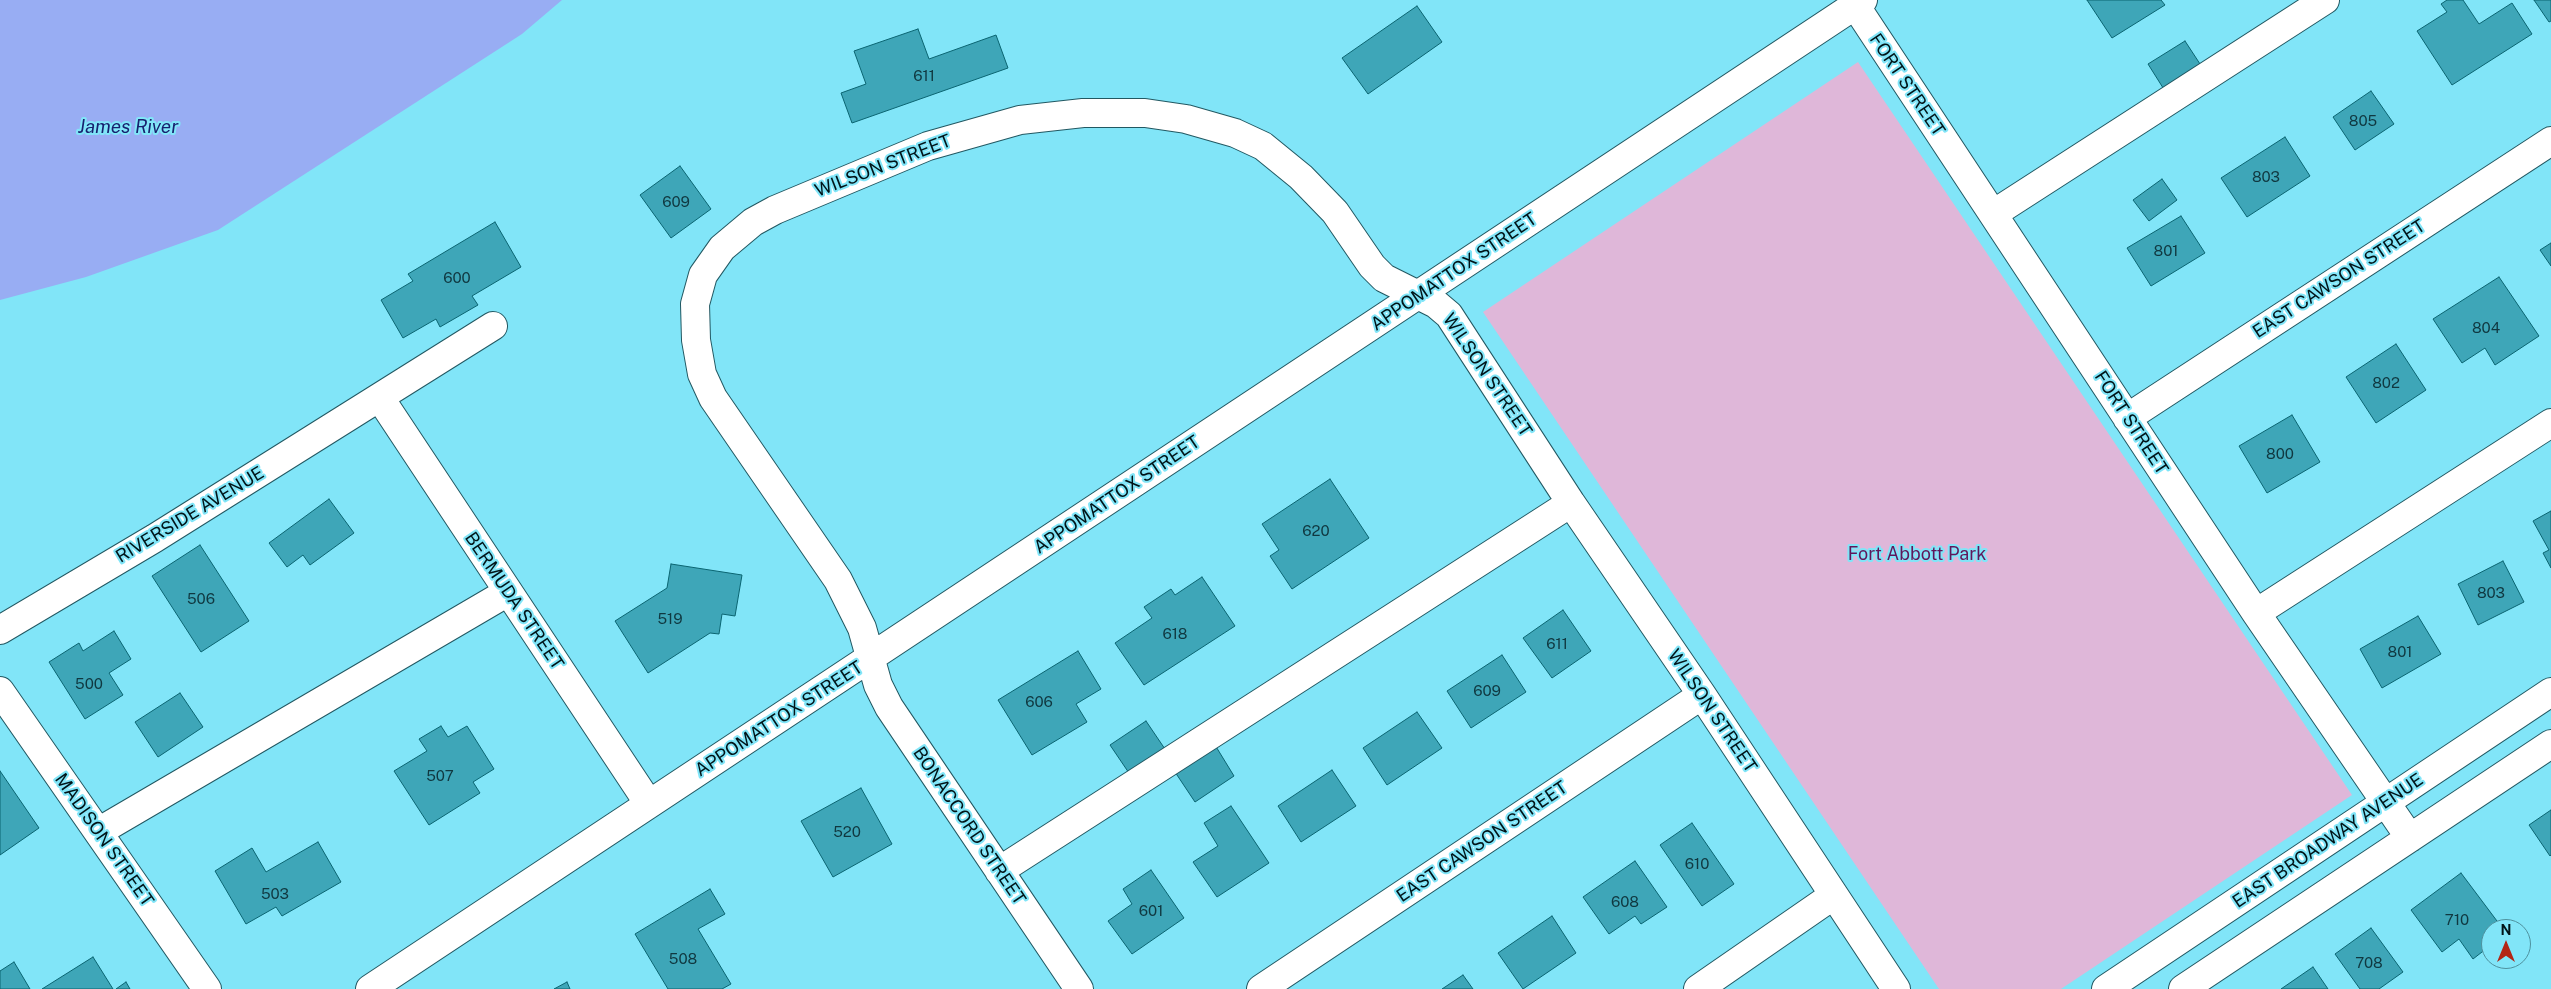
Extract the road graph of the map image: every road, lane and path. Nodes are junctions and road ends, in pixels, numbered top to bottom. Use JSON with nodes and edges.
{"nodes":[{"id":1,"x":2325,"y":0,"type":"edge"},
{"id":2,"x":1858,"y":2,"type":"edge"},
{"id":3,"x":2551,"y":141,"type":"edge"},
{"id":4,"x":1993,"y":214,"type":"junction"},
{"id":5,"x":1420,"y":294,"type":"junction"},
{"id":6,"x":493,"y":326,"type":"dead end"},
{"id":7,"x":380,"y":398,"type":"junction"},
{"id":8,"x":2127,"y":418,"type":"junction"},
{"id":9,"x":2551,"y":423,"type":"edge"},
{"id":10,"x":1571,"y":503,"type":"junction"},
{"id":11,"x":508,"y":592,"type":"junction"},
{"id":12,"x":2256,"y":613,"type":"junction"},
{"id":13,"x":0,"y":630,"type":"edge"},
{"id":14,"x":872,"y":657,"type":"junction"},
{"id":15,"x":0,"y":691,"type":"edge"},
{"id":16,"x":2551,"y":692,"type":"edge"},
{"id":17,"x":1702,"y":695,"type":"junction"},
{"id":18,"x":2551,"y":744,"type":"edge"},
{"id":19,"x":2386,"y":802,"type":"junction"},
{"id":20,"x":649,"y":804,"type":"junction"},
{"id":21,"x":98,"y":832,"type":"junction"},
{"id":22,"x":2410,"y":838,"type":"junction"},
{"id":23,"x":999,"y":871,"type":"junction"},
{"id":24,"x":1834,"y":895,"type":"junction"},
{"id":25,"x":207,"y":989,"type":"edge"},
{"id":26,"x":370,"y":989,"type":"edge"},
{"id":27,"x":1079,"y":989,"type":"edge"},
{"id":28,"x":1261,"y":989,"type":"edge"},
{"id":29,"x":1698,"y":989,"type":"edge"},
{"id":30,"x":1896,"y":989,"type":"edge"},
{"id":31,"x":2106,"y":989,"type":"edge"},
{"id":32,"x":2183,"y":989,"type":"edge"}],
"edges":[{"from":1,"to":4,"type":"street"},
{"from":2,"to":4,"type":"street","name":"FORT STREET"},
{"from":2,"to":5,"type":"street","name":"APPOMATTOX STREET"},
{"from":3,"to":8,"type":"street","name":"EAST CAWSON STREET"},
{"from":4,"to":8,"type":"street","name":"FORT STREET"},
{"from":5,"to":10,"type":"street","name":"WILSON STREET"},
{"from":5,"to":14,"type":"street","name":"APPOMATTOX STREET"},
{"from":5,"to":14,"type":"street","name":"WILSON STREET"},
{"from":6,"to":7,"type":"street","name":"RIVERSIDE AVENUE"},
{"from":7,"to":11,"type":"street","name":"BERMUDA STREET"},
{"from":7,"to":13,"type":"street","name":"RIVERSIDE AVENUE"},
{"from":8,"to":12,"type":"street","name":"FORT STREET"},
{"from":9,"to":12,"type":"street"},
{"from":10,"to":17,"type":"street","name":"WILSON STREET"},
{"from":10,"to":23,"type":"street"},
{"from":11,"to":20,"type":"street","name":"BERMUDA STREET"},
{"from":11,"to":21,"type":"street"},
{"from":12,"to":19,"type":"street","name":"FORT STREET"},
{"from":14,"to":20,"type":"street","name":"APPOMATTOX STREET"},
{"from":14,"to":23,"type":"street","name":"BONACCORD STREET"},
{"from":15,"to":21,"type":"street","name":"MADISON STREET"},
{"from":16,"to":19,"type":"street","name":"EAST BROADWAY AVENUE"},
{"from":17,"to":24,"type":"street","name":"WILSON STREET"},
{"from":17,"to":28,"type":"street","name":"EAST CAWSON STREET"},
{"from":18,"to":22,"type":"street"},
{"from":19,"to":22,"type":"street","name":"FORT STREET"},
{"from":19,"to":31,"type":"street","name":"EAST BROADWAY AVENUE"},
{"from":20,"to":26,"type":"street","name":"APPOMATTOX STREET"},
{"from":21,"to":25,"type":"street","name":"MADISON STREET"},
{"from":22,"to":32,"type":"street"},
{"from":23,"to":27,"type":"street","name":"BONACCORD STREET"},
{"from":24,"to":29,"type":"street"},
{"from":24,"to":30,"type":"street","name":"WILSON STREET"}]}
